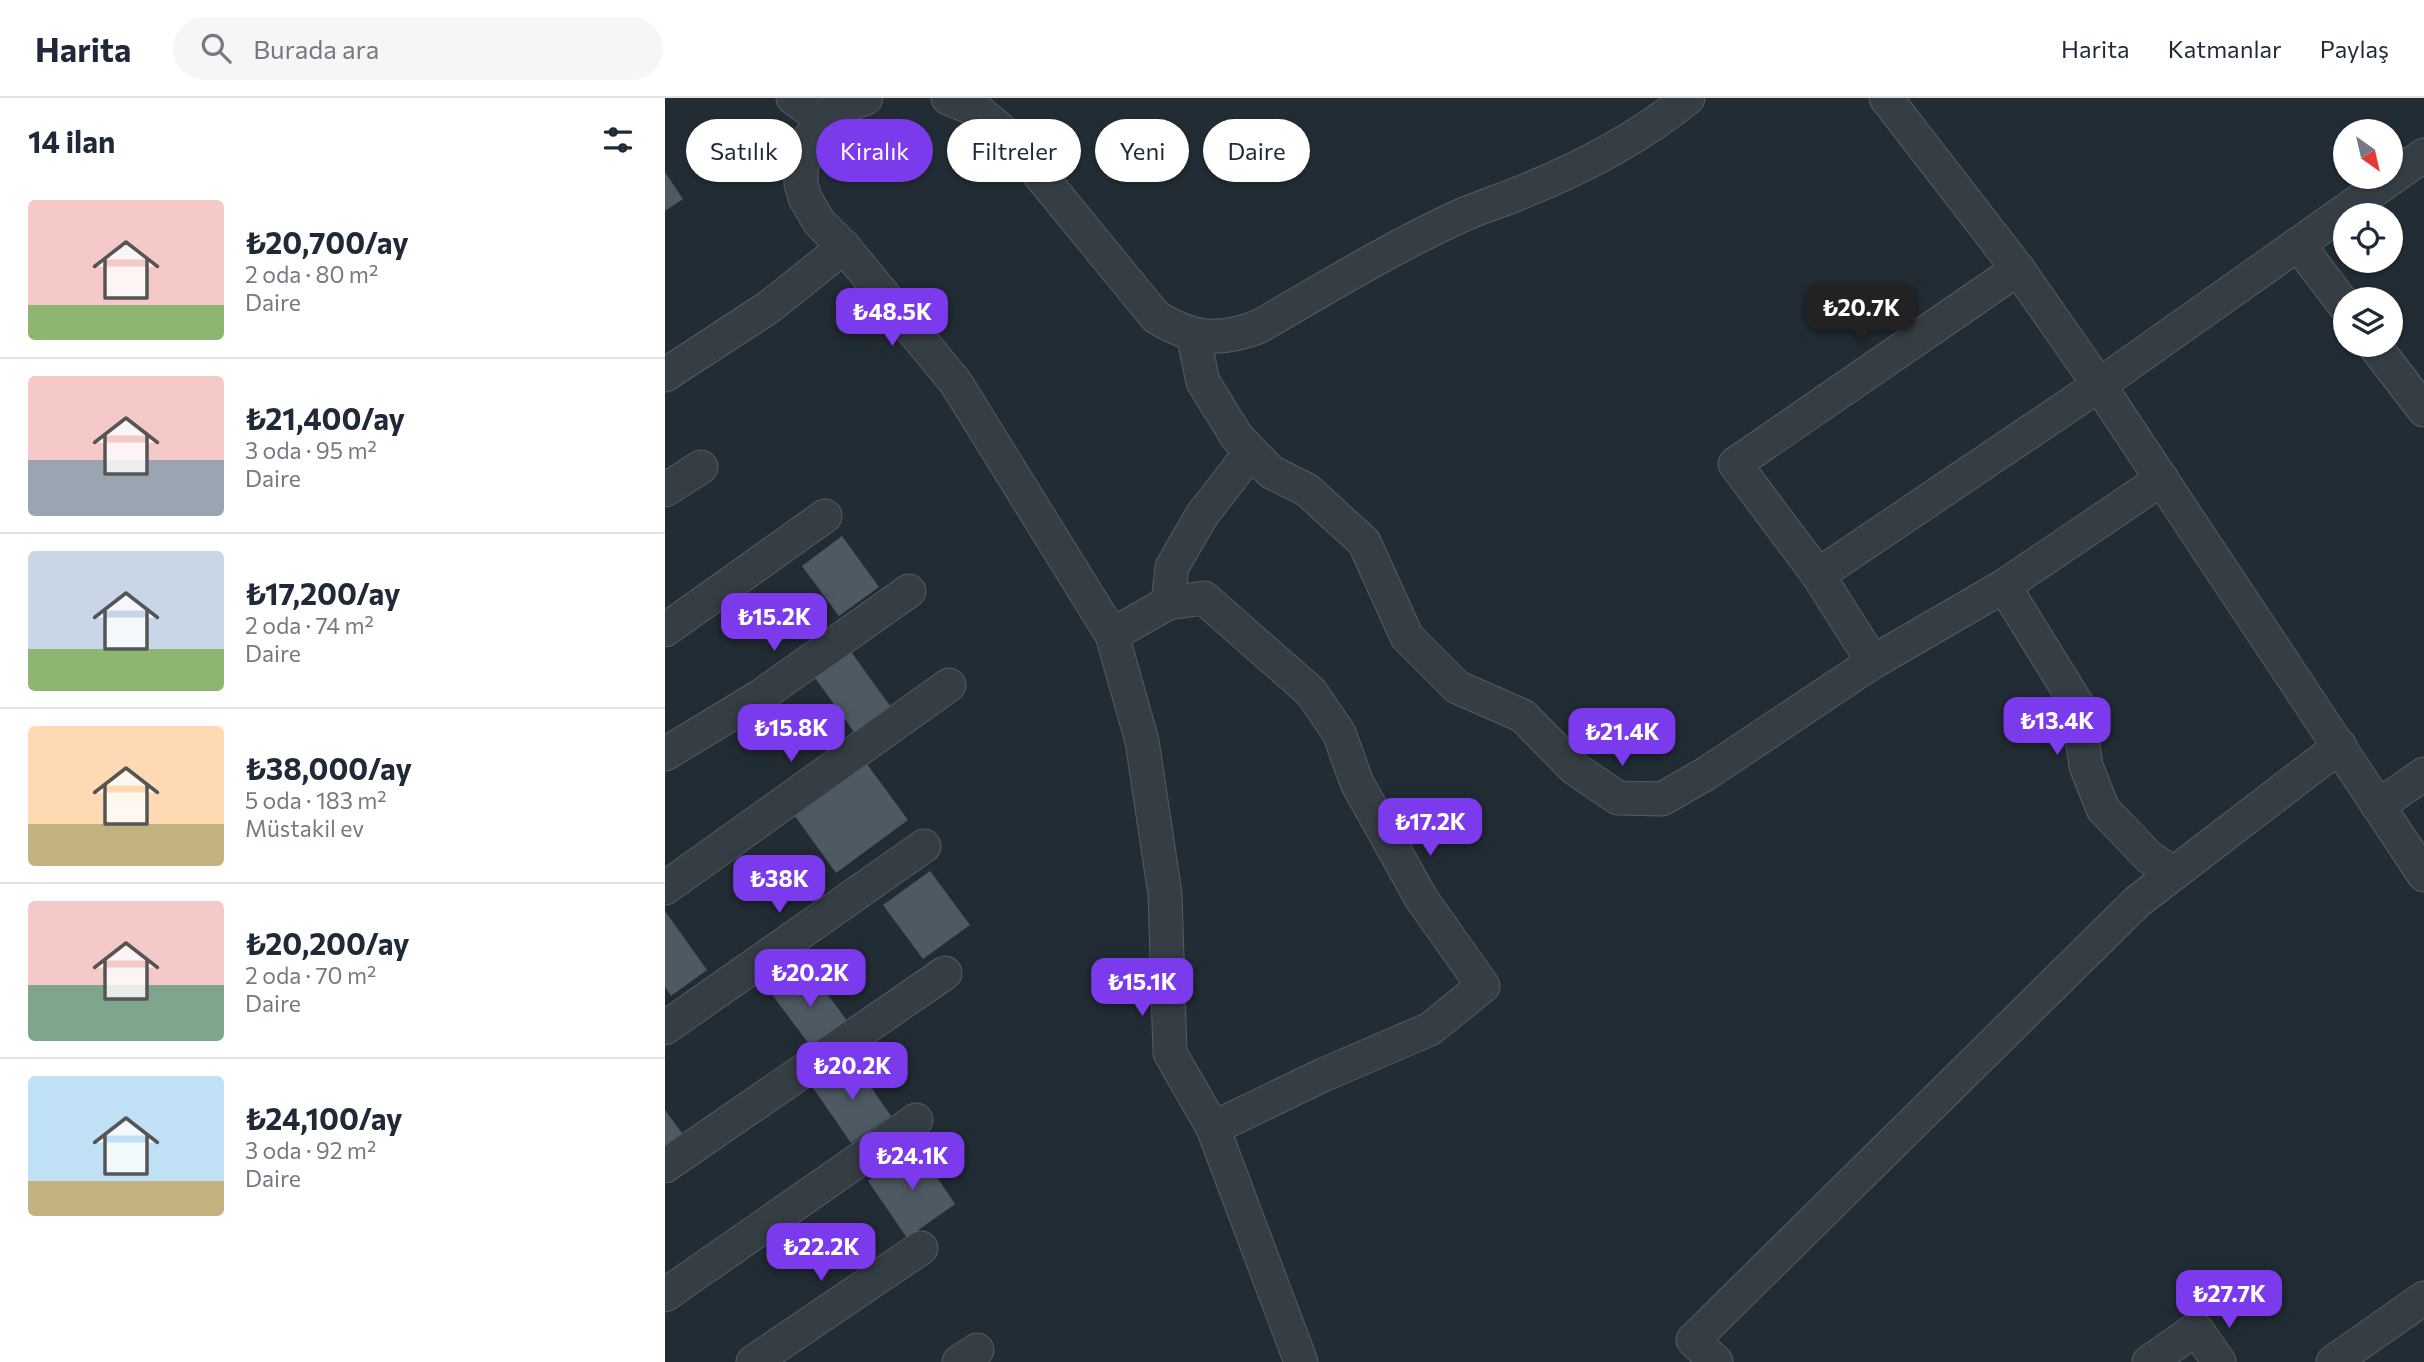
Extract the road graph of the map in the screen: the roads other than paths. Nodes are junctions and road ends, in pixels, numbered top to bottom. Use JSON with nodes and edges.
{"nodes":[{"id":1,"x":793,"y":98,"type":"edge"},
{"id":2,"x":866,"y":98,"type":"edge"},
{"id":3,"x":948,"y":98,"type":"edge"},
{"id":4,"x":1688,"y":98,"type":"edge"},
{"id":5,"x":1886,"y":98,"type":"edge"},
{"id":6,"x":823,"y":119,"type":"edge"},
{"id":7,"x":825,"y":119,"type":"edge"},
{"id":8,"x":816,"y":130,"type":"edge"},
{"id":9,"x":2424,"y":155,"type":"edge"},
{"id":10,"x":2298,"y":244,"type":"junction"},
{"id":11,"x":844,"y":247,"type":"junction"},
{"id":12,"x":2018,"y":269,"type":"junction"},
{"id":13,"x":2333,"y":290,"type":"edge"},
{"id":14,"x":1193,"y":334,"type":"junction"},
{"id":15,"x":2383,"y":357,"type":"edge"},
{"id":16,"x":665,"y":375,"type":"edge"},
{"id":17,"x":2099,"y":385,"type":"junction"},
{"id":18,"x":2424,"y":410,"type":"edge"},
{"id":19,"x":1251,"y":452,"type":"junction"},
{"id":20,"x":702,"y":467,"type":"dead end"},
{"id":21,"x":2162,"y":479,"type":"junction"},
{"id":22,"x":665,"y":490,"type":"edge"},
{"id":23,"x":825,"y":516,"type":"dead end"},
{"id":24,"x":1818,"y":575,"type":"junction"},
{"id":25,"x":2004,"y":586,"type":"junction"},
{"id":26,"x":909,"y":591,"type":"dead end"},
{"id":27,"x":1168,"y":603,"type":"junction"},
{"id":28,"x":665,"y":630,"type":"edge"},
{"id":29,"x":1112,"y":635,"type":"junction"},
{"id":30,"x":1873,"y":662,"type":"junction"},
{"id":31,"x":949,"y":685,"type":"dead end"},
{"id":32,"x":2340,"y":746,"type":"junction"},
{"id":33,"x":665,"y":754,"type":"edge"},
{"id":34,"x":2424,"y":774,"type":"edge"},
{"id":35,"x":2378,"y":806,"type":"junction"},
{"id":36,"x":924,"y":846,"type":"dead end"},
{"id":37,"x":2173,"y":873,"type":"junction"},
{"id":38,"x":2424,"y":875,"type":"edge"},
{"id":39,"x":665,"y":888,"type":"edge"},
{"id":40,"x":945,"y":973,"type":"dead end"},
{"id":41,"x":665,"y":1028,"type":"edge"},
{"id":42,"x":916,"y":1120,"type":"dead end"},
{"id":43,"x":1213,"y":1128,"type":"junction"},
{"id":44,"x":665,"y":1166,"type":"edge"},
{"id":45,"x":921,"y":1248,"type":"dead end"},
{"id":46,"x":665,"y":1295,"type":"edge"},
{"id":47,"x":2424,"y":1298,"type":"edge"},
{"id":48,"x":2370,"y":1351,"type":"edge"},
{"id":49,"x":753,"y":1362,"type":"edge"},
{"id":50,"x":1301,"y":1362,"type":"edge"},
{"id":51,"x":1716,"y":1362,"type":"edge"},
{"id":52,"x":2149,"y":1362,"type":"edge"},
{"id":53,"x":2219,"y":1362,"type":"edge"},
{"id":54,"x":2333,"y":1362,"type":"edge"}],
"edges":[{"from":1,"to":6,"type":"street"},
{"from":2,"to":7,"type":"street"},
{"from":3,"to":14,"type":"street"},
{"from":4,"to":14,"type":"street"},
{"from":5,"to":12,"type":"street"},
{"from":8,"to":11,"type":"street"},
{"from":9,"to":10,"type":"street"},
{"from":10,"to":13,"type":"street"},
{"from":10,"to":17,"type":"street"},
{"from":11,"to":16,"type":"street"},
{"from":11,"to":29,"type":"street"},
{"from":12,"to":17,"type":"street"},
{"from":12,"to":24,"type":"street"},
{"from":14,"to":19,"type":"street"},
{"from":15,"to":18,"type":"street"},
{"from":17,"to":21,"type":"street"},
{"from":17,"to":24,"type":"street"},
{"from":19,"to":27,"type":"street"},
{"from":19,"to":30,"type":"street"},
{"from":20,"to":22,"type":"street"},
{"from":21,"to":25,"type":"street"},
{"from":21,"to":32,"type":"street"},
{"from":23,"to":28,"type":"street"},
{"from":24,"to":30,"type":"street"},
{"from":25,"to":30,"type":"street"},
{"from":25,"to":37,"type":"street"},
{"from":26,"to":33,"type":"street"},
{"from":27,"to":29,"type":"street"},
{"from":27,"to":43,"type":"street"},
{"from":29,"to":43,"type":"street"},
{"from":31,"to":39,"type":"street"},
{"from":32,"to":35,"type":"street"},
{"from":32,"to":37,"type":"street"},
{"from":34,"to":35,"type":"street"},
{"from":35,"to":38,"type":"street"},
{"from":36,"to":41,"type":"street"},
{"from":37,"to":51,"type":"street"},
{"from":40,"to":44,"type":"street"},
{"from":42,"to":46,"type":"street"},
{"from":43,"to":50,"type":"street"},
{"from":45,"to":49,"type":"street"},
{"from":47,"to":48,"type":"street"},
{"from":48,"to":54,"type":"street"},
{"from":52,"to":53,"type":"street"}]}
